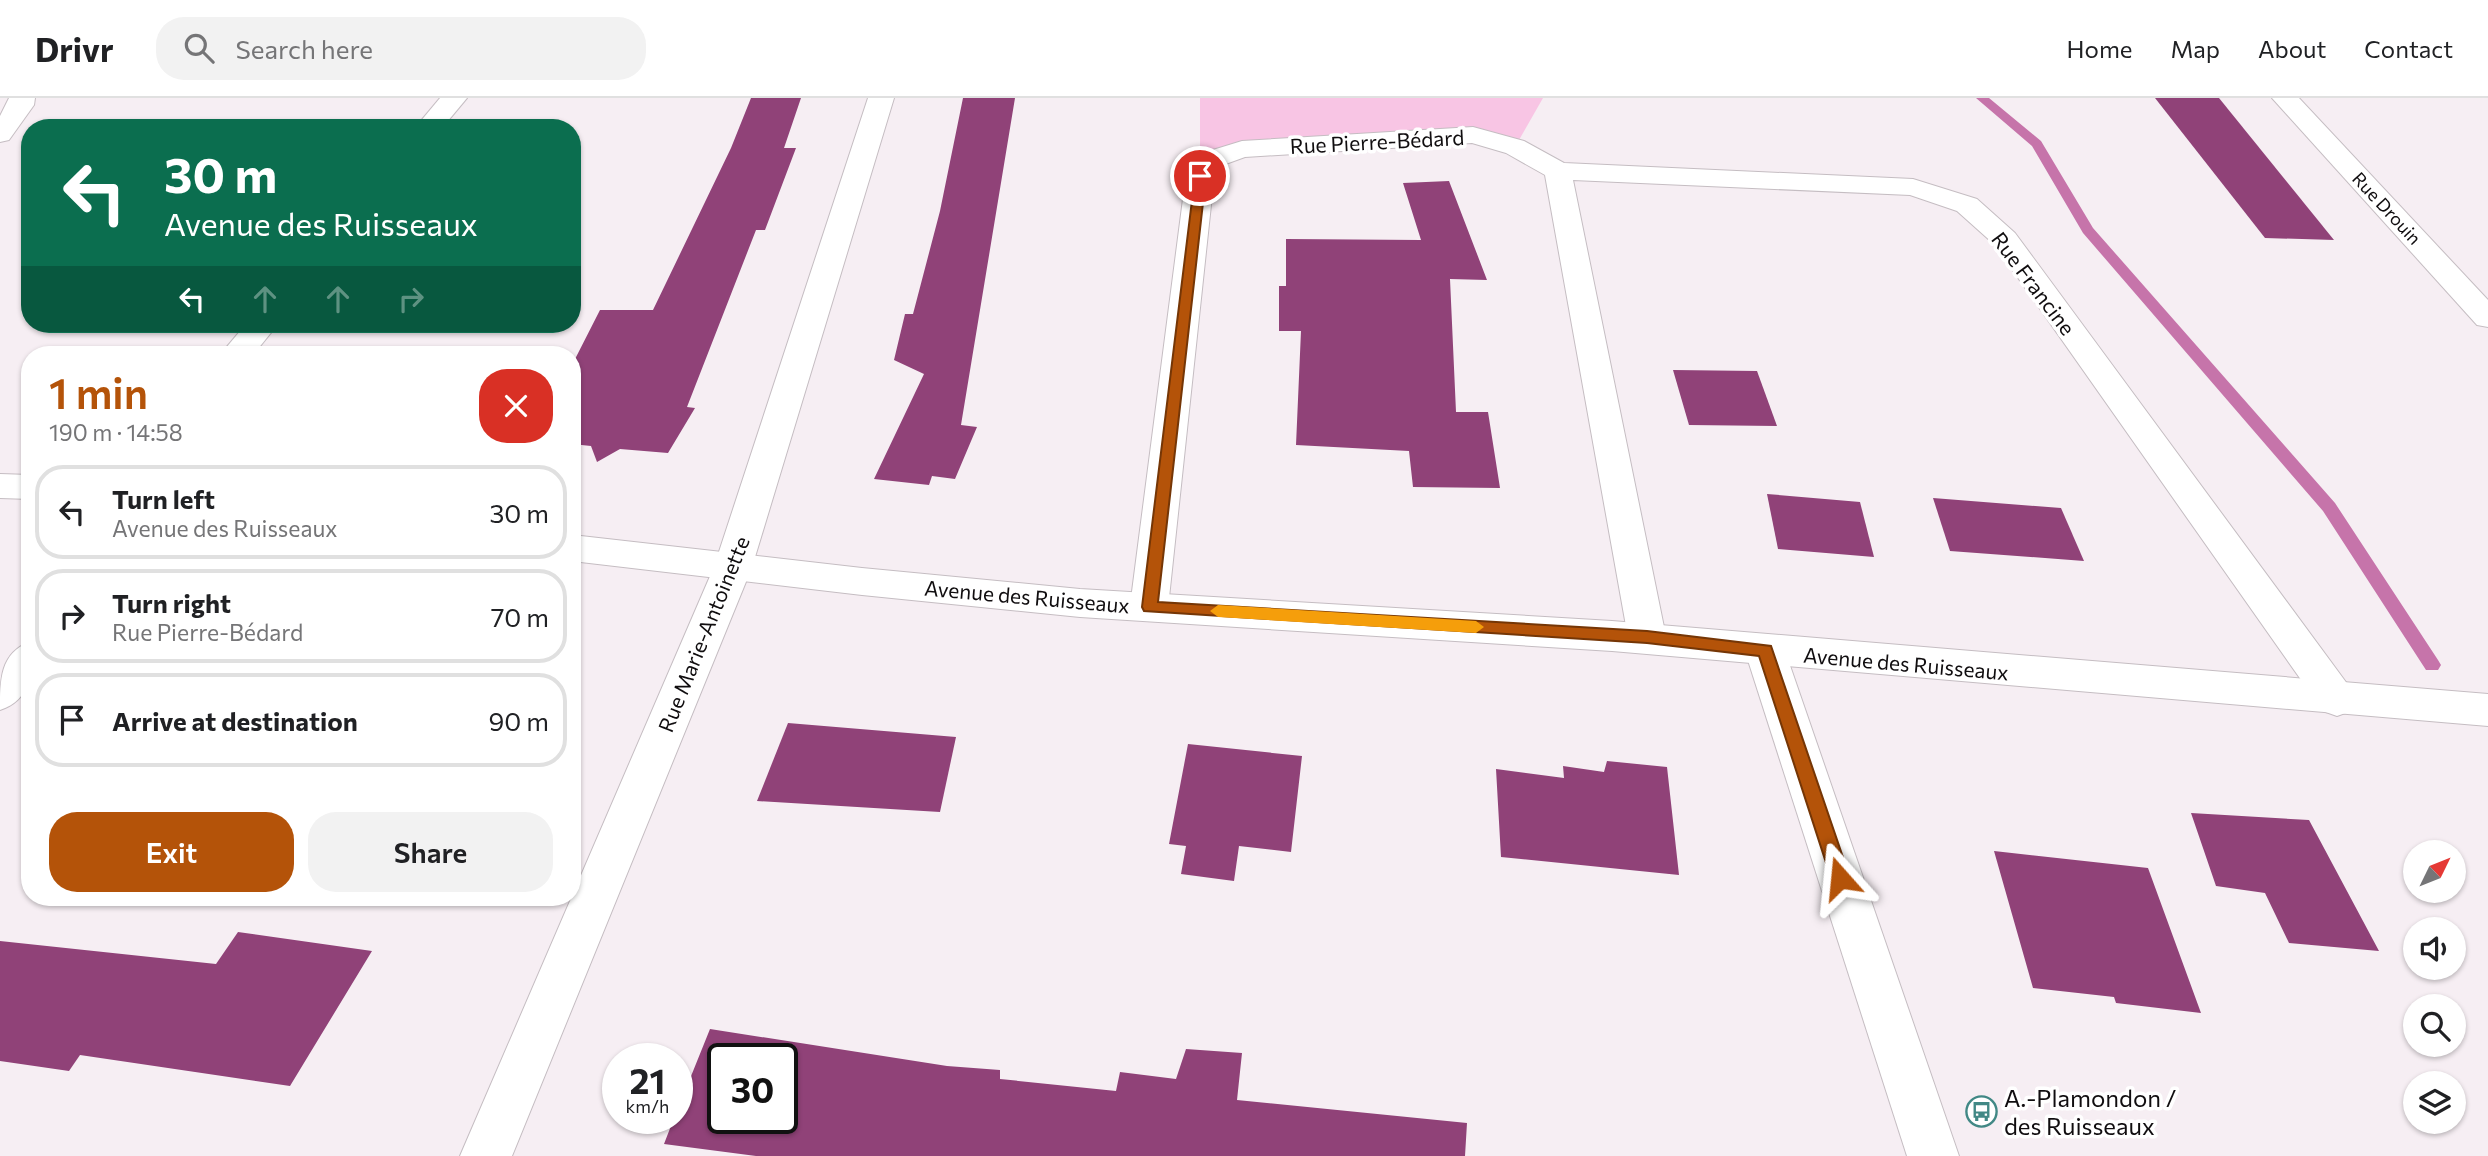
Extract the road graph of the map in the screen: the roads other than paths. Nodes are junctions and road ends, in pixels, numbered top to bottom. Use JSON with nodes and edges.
{"nodes":[{"id":1,"x":22,"y":98,"type":"edge"},
{"id":2,"x":454,"y":98,"type":"edge"},
{"id":3,"x":881,"y":98,"type":"edge"},
{"id":4,"x":2286,"y":98,"type":"edge"},
{"id":5,"x":436,"y":119,"type":"edge"},
{"id":6,"x":0,"y":134,"type":"edge"},
{"id":7,"x":1558,"y":171,"type":"junction"},
{"id":8,"x":2488,"y":318,"type":"edge"},
{"id":9,"x":0,"y":486,"type":"edge"},
{"id":10,"x":21,"y":487,"type":"edge"},
{"id":11,"x":581,"y":549,"type":"edge"},
{"id":12,"x":733,"y":568,"type":"junction"},
{"id":13,"x":1149,"y":607,"type":"junction"},
{"id":14,"x":1647,"y":637,"type":"junction"},
{"id":15,"x":1765,"y":651,"type":"junction"},
{"id":16,"x":21,"y":668,"type":"edge"},
{"id":17,"x":0,"y":694,"type":"edge"},
{"id":18,"x":2337,"y":700,"type":"junction"},
{"id":19,"x":2488,"y":710,"type":"edge"},
{"id":20,"x":486,"y":1156,"type":"edge"},
{"id":21,"x":1933,"y":1156,"type":"edge"}],
"edges":[{"from":1,"to":6,"type":"street"},
{"from":2,"to":5,"type":"street"},
{"from":3,"to":12,"type":"street","name":"Rue Marie-Antoinette"},
{"from":4,"to":8,"type":"street","name":"Rue Drouin"},
{"from":7,"to":13,"type":"street","name":"Rue Pierre-Bédard"},
{"from":7,"to":14,"type":"street"},
{"from":7,"to":18,"type":"street","name":"Rue Francine"},
{"from":9,"to":10,"type":"street"},
{"from":11,"to":12,"type":"street","name":"Avenue des Ruisseaux"},
{"from":12,"to":13,"type":"street","name":"Avenue des Ruisseaux"},
{"from":12,"to":20,"type":"street","name":"Rue Marie-Antoinette"},
{"from":13,"to":14,"type":"street","name":"Avenue des Ruisseaux"},
{"from":14,"to":15,"type":"street","name":"Avenue des Ruisseaux"},
{"from":15,"to":18,"type":"street","name":"Avenue des Ruisseaux"},
{"from":15,"to":21,"type":"street"},
{"from":16,"to":17,"type":"street"},
{"from":18,"to":19,"type":"street","name":"Avenue des Ruisseaux"}]}
